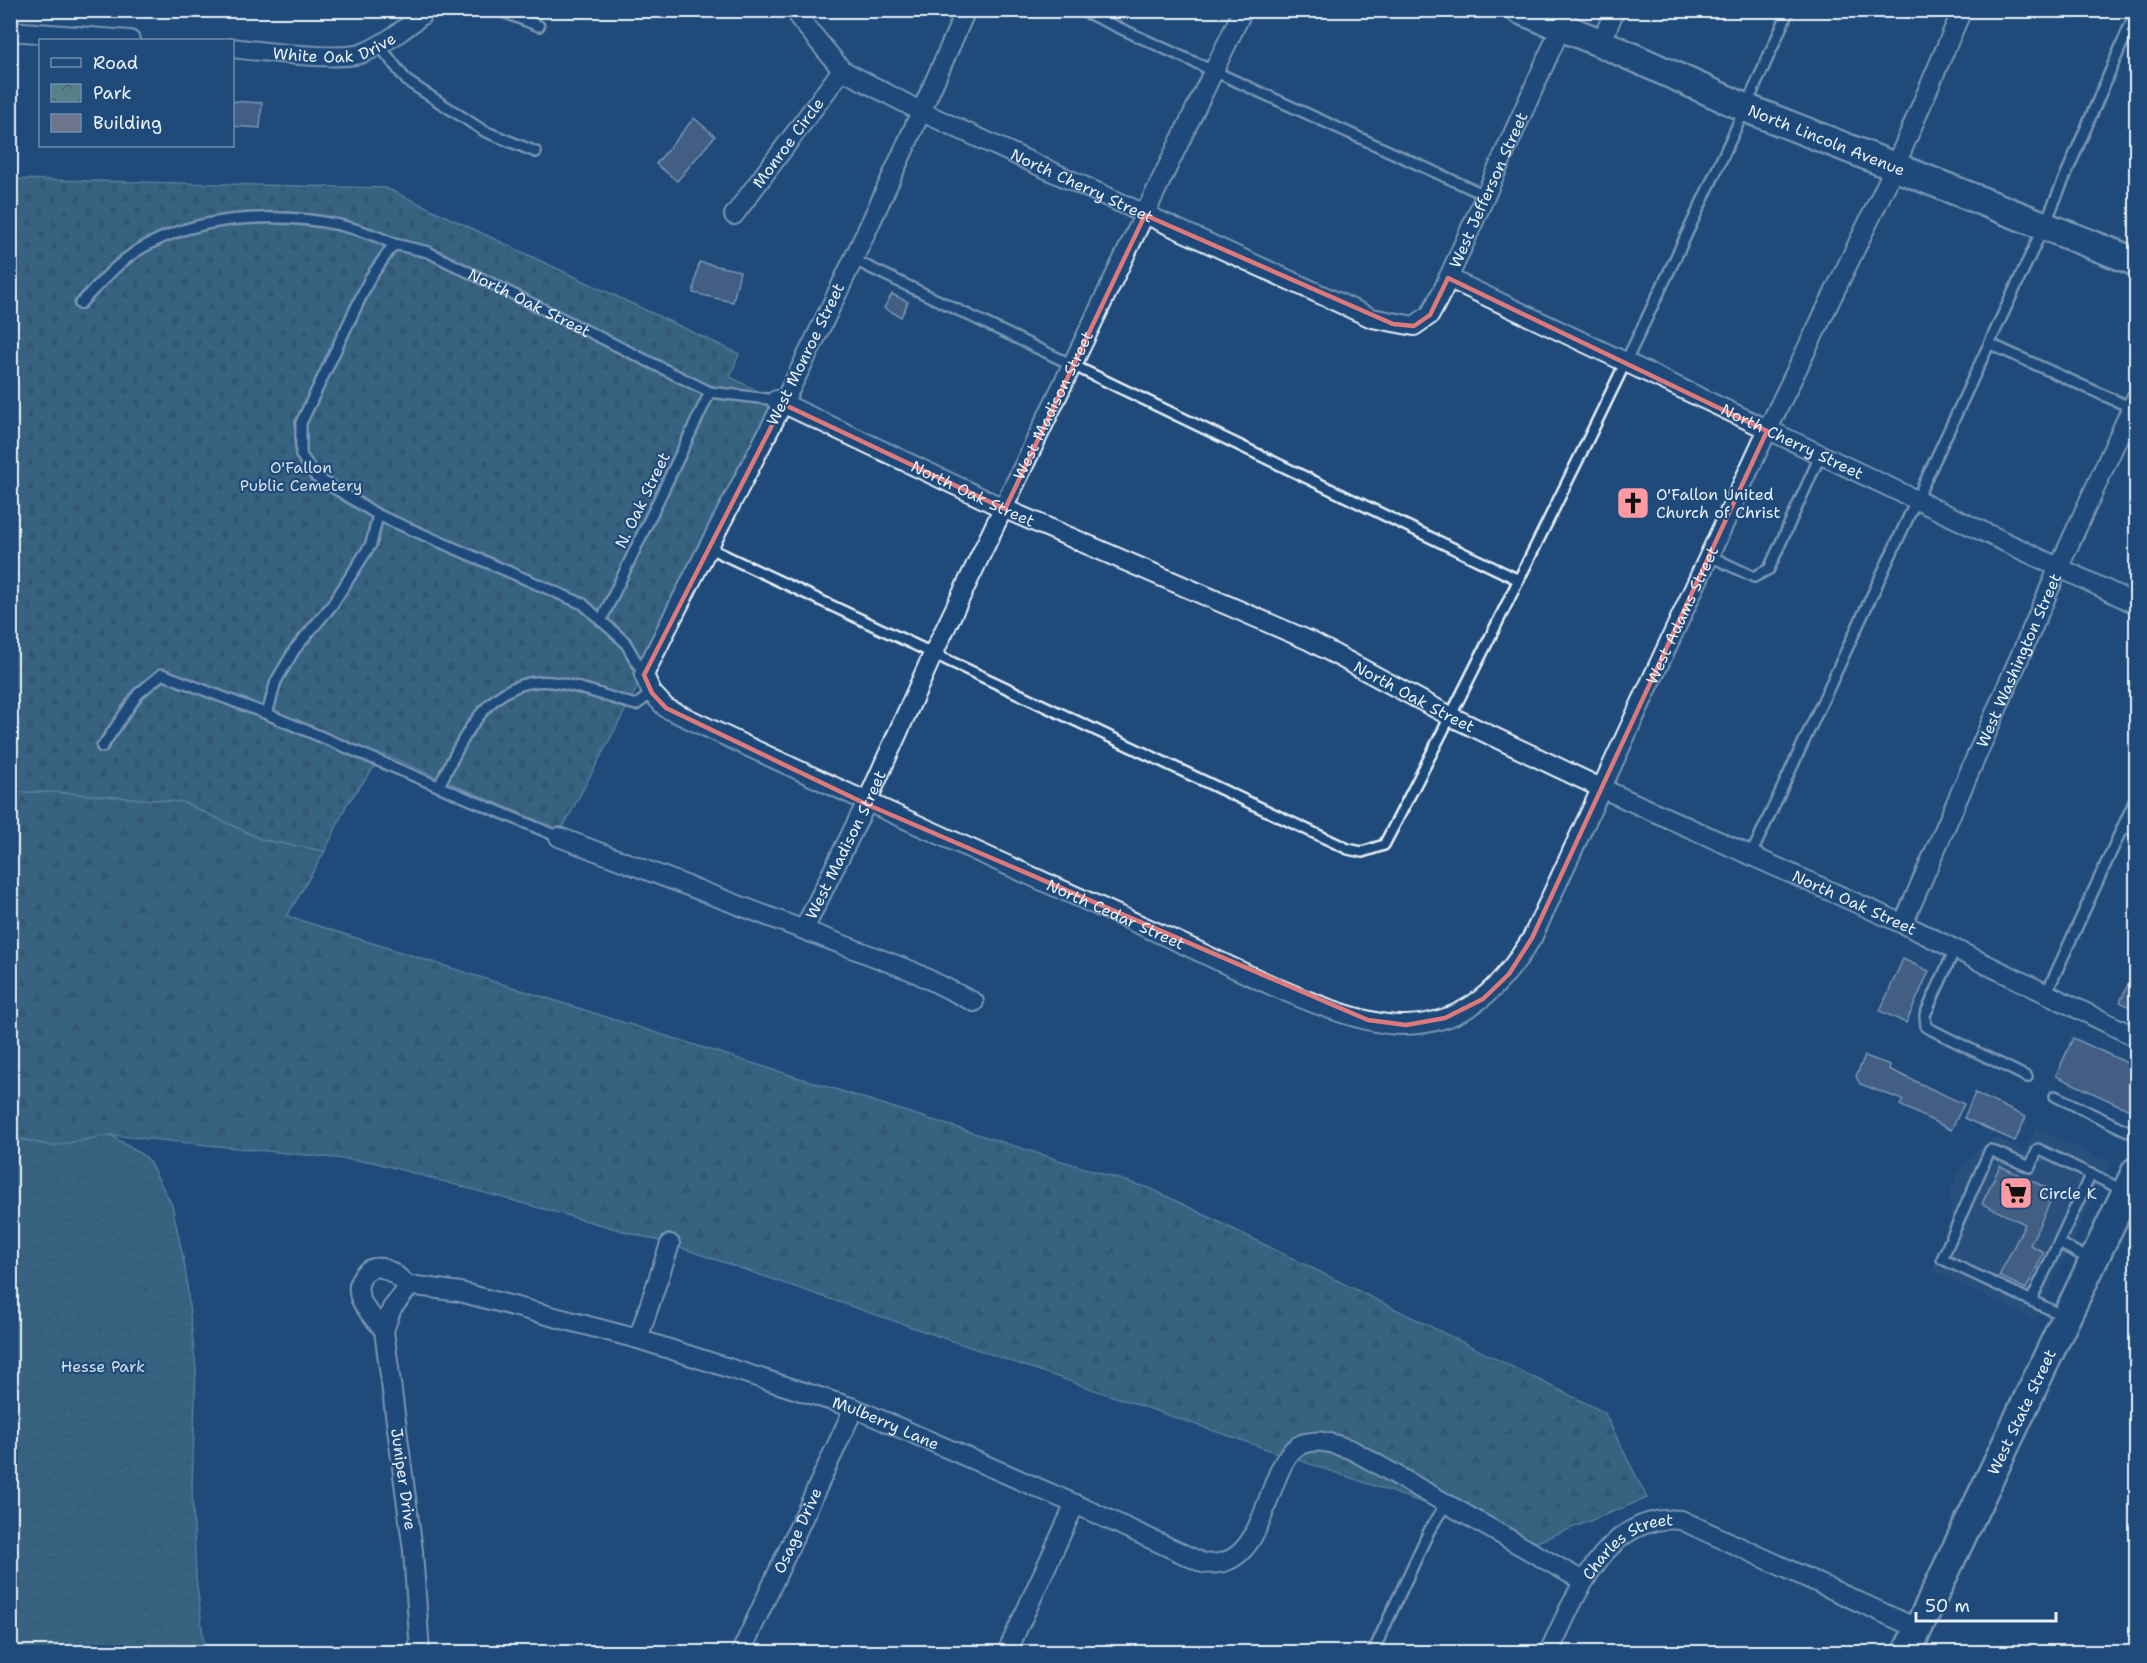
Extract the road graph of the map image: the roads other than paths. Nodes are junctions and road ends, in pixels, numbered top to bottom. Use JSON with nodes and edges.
{"nodes":[{"id":1,"x":423,"y":10,"type":"edge"},
{"id":2,"x":498,"y":10,"type":"edge"},
{"id":3,"x":797,"y":10,"type":"edge"},
{"id":4,"x":966,"y":10,"type":"edge"},
{"id":5,"x":1080,"y":10,"type":"edge"},
{"id":6,"x":1244,"y":10,"type":"edge"},
{"id":7,"x":1520,"y":10,"type":"edge"},
{"id":8,"x":1614,"y":10,"type":"edge"},
{"id":9,"x":1789,"y":10,"type":"edge"},
{"id":10,"x":1962,"y":10,"type":"edge"},
{"id":11,"x":2136,"y":11,"type":"edge"},
{"id":12,"x":538,"y":26,"type":"dead end"},
{"id":13,"x":1561,"y":27,"type":"junction"},
{"id":14,"x":10,"y":31,"type":"edge"},
{"id":15,"x":117,"y":39,"type":"edge"},
{"id":16,"x":1601,"y":43,"type":"junction"},
{"id":17,"x":378,"y":45,"type":"junction"},
{"id":18,"x":234,"y":48,"type":"edge"},
{"id":19,"x":842,"y":70,"type":"junction"},
{"id":20,"x":1215,"y":72,"type":"junction"},
{"id":21,"x":1746,"y":108,"type":"junction"},
{"id":22,"x":922,"y":112,"type":"junction"},
{"id":23,"x":536,"y":152,"type":"dead end"},
{"id":24,"x":1894,"y":169,"type":"junction"},
{"id":25,"x":1485,"y":195,"type":"junction"},
{"id":26,"x":734,"y":215,"type":"dead end"},
{"id":27,"x":1145,"y":215,"type":"junction"},
{"id":28,"x":2044,"y":226,"type":"junction"},
{"id":29,"x":394,"y":244,"type":"junction"},
{"id":30,"x":852,"y":259,"type":"junction"},
{"id":31,"x":2136,"y":262,"type":"edge"},
{"id":32,"x":1448,"y":278,"type":"junction"},
{"id":33,"x":80,"y":304,"type":"dead end"},
{"id":34,"x":1393,"y":324,"type":"joint"},
{"id":35,"x":1989,"y":344,"type":"junction"},
{"id":36,"x":1625,"y":363,"type":"junction"},
{"id":37,"x":1074,"y":364,"type":"junction"},
{"id":38,"x":710,"y":392,"type":"junction"},
{"id":39,"x":779,"y":402,"type":"junction"},
{"id":40,"x":2134,"y":403,"type":"edge"},
{"id":41,"x":1767,"y":431,"type":"junction"},
{"id":42,"x":1820,"y":456,"type":"junction"},
{"id":43,"x":1916,"y":501,"type":"junction"},
{"id":44,"x":1005,"y":509,"type":"junction"},
{"id":45,"x":378,"y":515,"type":"junction"},
{"id":46,"x":707,"y":547,"type":"junction"},
{"id":47,"x":1710,"y":556,"type":"junction"},
{"id":48,"x":2059,"y":567,"type":"junction"},
{"id":49,"x":1519,"y":580,"type":"junction"},
{"id":50,"x":2136,"y":604,"type":"edge"},
{"id":51,"x":601,"y":621,"type":"junction"},
{"id":52,"x":933,"y":654,"type":"junction"},
{"id":53,"x":644,"y":675,"type":"junction"},
{"id":54,"x":652,"y":693,"type":"junction"},
{"id":55,"x":267,"y":714,"type":"junction"},
{"id":56,"x":1452,"y":717,"type":"junction"},
{"id":57,"x":102,"y":747,"type":"dead end"},
{"id":58,"x":439,"y":786,"type":"junction"},
{"id":59,"x":1601,"y":788,"type":"junction"},
{"id":60,"x":2136,"y":798,"type":"edge"},
{"id":61,"x":866,"y":804,"type":"junction"},
{"id":62,"x":2124,"y":826,"type":"junction"},
{"id":63,"x":2136,"y":833,"type":"edge"},
{"id":64,"x":559,"y":837,"type":"joint"},
{"id":65,"x":1751,"y":855,"type":"junction"},
{"id":66,"x":1549,"y":901,"type":"joint"},
{"id":67,"x":1903,"y":924,"type":"junction"},
{"id":68,"x":804,"y":929,"type":"junction"},
{"id":69,"x":1955,"y":949,"type":"junction"},
{"id":70,"x":2047,"y":992,"type":"junction"},
{"id":71,"x":974,"y":1002,"type":"dead end"},
{"id":72,"x":2136,"y":1037,"type":"edge"},
{"id":73,"x":2027,"y":1077,"type":"dead end"},
{"id":74,"x":2055,"y":1096,"type":"dead end"},
{"id":75,"x":2136,"y":1135,"type":"edge"},
{"id":76,"x":2091,"y":1174,"type":"junction"},
{"id":77,"x":2132,"y":1181,"type":"edge"},
{"id":78,"x":2059,"y":1243,"type":"junction"},
{"id":79,"x":670,"y":1244,"type":"dead end"},
{"id":80,"x":2093,"y":1261,"type":"junction"},
{"id":81,"x":409,"y":1287,"type":"junction"},
{"id":82,"x":2031,"y":1301,"type":"junction"},
{"id":83,"x":2066,"y":1317,"type":"junction"},
{"id":84,"x":384,"y":1330,"type":"junction"},
{"id":85,"x":638,"y":1339,"type":"junction"},
{"id":86,"x":854,"y":1408,"type":"junction"},
{"id":87,"x":1287,"y":1457,"type":"joint"},
{"id":88,"x":1075,"y":1504,"type":"junction"},
{"id":89,"x":1446,"y":1504,"type":"junction"},
{"id":90,"x":1583,"y":1581,"type":"junction"},
{"id":91,"x":1912,"y":1641,"type":"edge"},
{"id":92,"x":420,"y":1653,"type":"edge"},
{"id":93,"x":741,"y":1653,"type":"edge"},
{"id":94,"x":1007,"y":1653,"type":"edge"},
{"id":95,"x":1373,"y":1653,"type":"edge"},
{"id":96,"x":1549,"y":1653,"type":"edge"}],
"edges":[{"from":1,"to":17,"type":"street","name":"White Oak Drive"},
{"from":2,"to":12,"type":"lane"},
{"from":3,"to":19,"type":"street","name":"North Cherry Street"},
{"from":4,"to":22,"type":"street","name":"West Monroe Street"},
{"from":5,"to":20,"type":"lane"},
{"from":6,"to":20,"type":"street","name":"West Madison Street"},
{"from":7,"to":13,"type":"main road","name":"North Lincoln Avenue"},
{"from":8,"to":16,"type":"street"},
{"from":9,"to":21,"type":"lane"},
{"from":10,"to":24,"type":"street","name":"West Adams Street"},
{"from":11,"to":28,"type":"lane"},
{"from":13,"to":16,"type":"main road","name":"North Lincoln Avenue"},
{"from":13,"to":25,"type":"street","name":"West Jefferson Street"},
{"from":14,"to":15,"type":"street"},
{"from":16,"to":21,"type":"main road","name":"North Lincoln Avenue"},
{"from":17,"to":18,"type":"street","name":"White Oak Drive"},
{"from":17,"to":23,"type":"lane"},
{"from":19,"to":22,"type":"street","name":"North Cherry Street"},
{"from":19,"to":26,"type":"street","name":"Monroe Circle"},
{"from":20,"to":25,"type":"lane"},
{"from":20,"to":27,"type":"street","name":"West Madison Street"},
{"from":21,"to":24,"type":"main road","name":"North Lincoln Avenue"},
{"from":21,"to":36,"type":"lane"},
{"from":22,"to":27,"type":"street","name":"North Cherry Street"},
{"from":22,"to":30,"type":"street","name":"West Monroe Street"},
{"from":24,"to":28,"type":"main road","name":"North Lincoln Avenue"},
{"from":24,"to":41,"type":"street","name":"West Adams Street"},
{"from":25,"to":32,"type":"street","name":"West Jefferson Street"},
{"from":27,"to":34,"type":"street","name":"North Cherry Street"},
{"from":27,"to":37,"type":"street","name":"West Madison Street"},
{"from":28,"to":31,"type":"main road","name":"North Lincoln Avenue"},
{"from":28,"to":35,"type":"lane"},
{"from":29,"to":33,"type":"lane","name":"North Oak Street"},
{"from":29,"to":38,"type":"lane","name":"North Oak Street"},
{"from":29,"to":45,"type":"lane"},
{"from":30,"to":37,"type":"lane"},
{"from":30,"to":39,"type":"street","name":"West Monroe Street"},
{"from":32,"to":34,"type":"street","name":"West Jefferson Street"},
{"from":32,"to":36,"type":"street","name":"North Cherry Street"},
{"from":35,"to":40,"type":"lane"},
{"from":35,"to":43,"type":"lane"},
{"from":36,"to":41,"type":"street","name":"North Cherry Street"},
{"from":36,"to":49,"type":"lane"},
{"from":37,"to":44,"type":"street","name":"West Madison Street"},
{"from":37,"to":49,"type":"lane"},
{"from":38,"to":39,"type":"lane","name":"North Oak Street"},
{"from":38,"to":51,"type":"lane","name":"N. Oak Street"},
{"from":39,"to":44,"type":"street","name":"North Oak Street"},
{"from":39,"to":46,"type":"street","name":"West Monroe Street"},
{"from":40,"to":48,"type":"street","name":"West Washington Street"},
{"from":41,"to":42,"type":"street","name":"North Cherry Street"},
{"from":41,"to":47,"type":"street","name":"West Adams Street"},
{"from":42,"to":43,"type":"street","name":"North Cherry Street"},
{"from":42,"to":47,"type":"lane"},
{"from":43,"to":48,"type":"street","name":"North Cherry Street"},
{"from":43,"to":65,"type":"lane"},
{"from":44,"to":52,"type":"street","name":"West Madison Street"},
{"from":44,"to":56,"type":"street","name":"North Oak Street"},
{"from":45,"to":51,"type":"lane"},
{"from":45,"to":55,"type":"lane"},
{"from":46,"to":52,"type":"lane"},
{"from":46,"to":53,"type":"street","name":"West Monroe Street"},
{"from":47,"to":59,"type":"street","name":"West Adams Street"},
{"from":48,"to":50,"type":"street","name":"North Cherry Street"},
{"from":48,"to":67,"type":"street","name":"West Washington Street"},
{"from":49,"to":56,"type":"lane"},
{"from":51,"to":53,"type":"lane"},
{"from":52,"to":56,"type":"lane"},
{"from":52,"to":61,"type":"street","name":"West Madison Street"},
{"from":53,"to":54,"type":"street"},
{"from":54,"to":58,"type":"lane"},
{"from":54,"to":61,"type":"street","name":"North Cedar Street"},
{"from":55,"to":57,"type":"lane"},
{"from":55,"to":58,"type":"lane"},
{"from":56,"to":59,"type":"street","name":"North Oak Street"},
{"from":58,"to":64,"type":"lane"},
{"from":59,"to":65,"type":"street","name":"North Oak Street"},
{"from":59,"to":66,"type":"street","name":"West Adams Street"},
{"from":60,"to":62,"type":"lane"},
{"from":61,"to":66,"type":"street","name":"North Cedar Street"},
{"from":61,"to":68,"type":"street","name":"West Madison Street"},
{"from":62,"to":63,"type":"lane"},
{"from":62,"to":70,"type":"lane"},
{"from":64,"to":68,"type":"street"},
{"from":65,"to":67,"type":"street","name":"North Oak Street"},
{"from":67,"to":69,"type":"street","name":"North Oak Street"},
{"from":68,"to":71,"type":"street"},
{"from":69,"to":70,"type":"street","name":"North Oak Street"},
{"from":69,"to":73,"type":"lane"},
{"from":70,"to":72,"type":"street","name":"North Oak Street"},
{"from":74,"to":75,"type":"lane"},
{"from":76,"to":77,"type":"lane"},
{"from":76,"to":78,"type":"lane"},
{"from":76,"to":82,"type":"lane"},
{"from":77,"to":80,"type":"main road","name":"West State Street"},
{"from":78,"to":80,"type":"lane"},
{"from":78,"to":82,"type":"lane"},
{"from":79,"to":85,"type":"street"},
{"from":80,"to":83,"type":"main road","name":"West State Street"},
{"from":81,"to":84,"type":"street","name":"Juniper Drive"},
{"from":81,"to":84,"type":"street"},
{"from":81,"to":85,"type":"street","name":"Mulberry Lane"},
{"from":82,"to":83,"type":"lane"},
{"from":83,"to":91,"type":"main road","name":"West State Street"},
{"from":84,"to":92,"type":"street","name":"Juniper Drive"},
{"from":85,"to":86,"type":"street","name":"Mulberry Lane"},
{"from":86,"to":88,"type":"street","name":"Mulberry Lane"},
{"from":86,"to":93,"type":"street","name":"Osage Drive"},
{"from":87,"to":88,"type":"street","name":"Mulberry Lane"},
{"from":87,"to":89,"type":"street","name":"Charles Street"},
{"from":88,"to":94,"type":"street"},
{"from":89,"to":90,"type":"street","name":"Charles Street"},
{"from":89,"to":95,"type":"lane"},
{"from":90,"to":91,"type":"street","name":"Charles Street"},
{"from":90,"to":96,"type":"street"}]}
